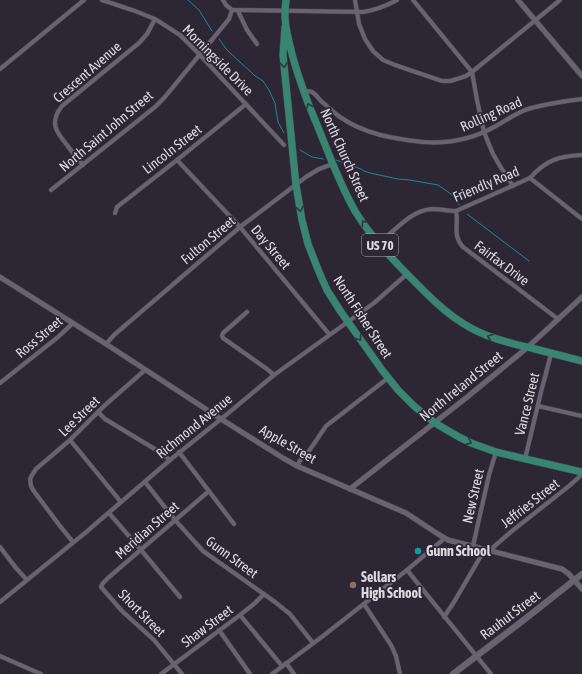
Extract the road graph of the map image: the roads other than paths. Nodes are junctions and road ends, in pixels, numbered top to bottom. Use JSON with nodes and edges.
{"nodes":[{"id":1,"x":84,"y":0,"type":"edge"},
{"id":2,"x":102,"y":0,"type":"edge"},
{"id":3,"x":223,"y":0,"type":"edge"},
{"id":4,"x":286,"y":0,"type":"edge"},
{"id":5,"x":355,"y":0,"type":"edge"},
{"id":6,"x":397,"y":0,"type":"edge"},
{"id":7,"x":413,"y":0,"type":"edge"},
{"id":8,"x":518,"y":0,"type":"edge"},
{"id":9,"x":560,"y":0,"type":"edge"},
{"id":10,"x":232,"y":10,"type":"junction"},
{"id":11,"x":284,"y":10,"type":"junction"},
{"id":12,"x":238,"y":11,"type":"junction"},
{"id":13,"x":357,"y":12,"type":"junction"},
{"id":14,"x":155,"y":19,"type":"junction"},
{"id":15,"x":535,"y":20,"type":"junction"},
{"id":16,"x":285,"y":27,"type":"junction"},
{"id":17,"x":257,"y":44,"type":"dead end"},
{"id":18,"x":199,"y":54,"type":"junction"},
{"id":19,"x":0,"y":69,"type":"edge"},
{"id":20,"x":472,"y":72,"type":"junction"},
{"id":21,"x":582,"y":76,"type":"edge"},
{"id":22,"x":304,"y":92,"type":"junction"},
{"id":23,"x":582,"y":99,"type":"edge"},
{"id":24,"x":246,"y":104,"type":"junction"},
{"id":25,"x":484,"y":132,"type":"junction"},
{"id":26,"x":284,"y":145,"type":"dead end"},
{"id":27,"x":582,"y":155,"type":"edge"},
{"id":28,"x":177,"y":160,"type":"junction"},
{"id":29,"x":332,"y":164,"type":"junction"},
{"id":30,"x":83,"y":165,"type":"junction"},
{"id":31,"x":530,"y":178,"type":"junction"},
{"id":32,"x":296,"y":185,"type":"junction"},
{"id":33,"x":513,"y":186,"type":"junction"},
{"id":34,"x":51,"y":190,"type":"dead end"},
{"id":35,"x":456,"y":211,"type":"junction"},
{"id":36,"x":115,"y":213,"type":"dead end"},
{"id":37,"x":582,"y":219,"type":"edge"},
{"id":38,"x":240,"y":227,"type":"junction"},
{"id":39,"x":379,"y":243,"type":"junction"},
{"id":40,"x":407,"y":274,"type":"junction"},
{"id":41,"x":0,"y":277,"type":"edge"},
{"id":42,"x":582,"y":297,"type":"edge"},
{"id":43,"x":247,"y":312,"type":"dead end"},
{"id":44,"x":558,"y":319,"type":"junction"},
{"id":45,"x":348,"y":321,"type":"junction"},
{"id":46,"x":73,"y":323,"type":"junction"},
{"id":47,"x":329,"y":334,"type":"junction"},
{"id":48,"x":106,"y":344,"type":"junction"},
{"id":49,"x":528,"y":347,"type":"junction"},
{"id":50,"x":551,"y":354,"type":"junction"},
{"id":51,"x":582,"y":361,"type":"edge"},
{"id":52,"x":145,"y":370,"type":"junction"},
{"id":53,"x":274,"y":375,"type":"junction"},
{"id":54,"x":388,"y":378,"type":"junction"},
{"id":55,"x":0,"y":383,"type":"edge"},
{"id":56,"x":538,"y":406,"type":"junction"},
{"id":57,"x":98,"y":412,"type":"junction"},
{"id":58,"x":582,"y":416,"type":"edge"},
{"id":59,"x":221,"y":419,"type":"junction"},
{"id":60,"x":434,"y":423,"type":"junction"},
{"id":61,"x":70,"y":440,"type":"junction"},
{"id":62,"x":180,"y":452,"type":"junction"},
{"id":63,"x":496,"y":452,"type":"junction"},
{"id":64,"x":525,"y":459,"type":"junction"},
{"id":65,"x":170,"y":460,"type":"junction"},
{"id":66,"x":297,"y":466,"type":"junction"},
{"id":67,"x":582,"y":473,"type":"edge"},
{"id":68,"x":145,"y":482,"type":"junction"},
{"id":69,"x":350,"y":489,"type":"junction"},
{"id":70,"x":209,"y":491,"type":"junction"},
{"id":71,"x":121,"y":502,"type":"junction"},
{"id":72,"x":109,"y":513,"type":"junction"},
{"id":73,"x":176,"y":520,"type":"junction"},
{"id":74,"x":234,"y":524,"type":"dead end"},
{"id":75,"x":445,"y":538,"type":"junction"},
{"id":76,"x":73,"y":542,"type":"junction"},
{"id":77,"x":473,"y":546,"type":"junction"},
{"id":78,"x":0,"y":547,"type":"edge"},
{"id":79,"x":141,"y":550,"type":"junction"},
{"id":80,"x":488,"y":550,"type":"junction"},
{"id":81,"x":407,"y":570,"type":"junction"},
{"id":82,"x":582,"y":574,"type":"edge"},
{"id":83,"x":27,"y":580,"type":"junction"},
{"id":84,"x":575,"y":580,"type":"junction"},
{"id":85,"x":101,"y":587,"type":"joint"},
{"id":86,"x":582,"y":589,"type":"edge"},
{"id":87,"x":264,"y":594,"type":"junction"},
{"id":88,"x":180,"y":597,"type":"dead end"},
{"id":89,"x":0,"y":602,"type":"edge"},
{"id":90,"x":364,"y":604,"type":"junction"},
{"id":91,"x":240,"y":615,"type":"junction"},
{"id":92,"x":444,"y":617,"type":"junction"},
{"id":93,"x":219,"y":630,"type":"junction"},
{"id":94,"x":313,"y":643,"type":"junction"},
{"id":95,"x":0,"y":656,"type":"edge"},
{"id":96,"x":476,"y":656,"type":"junction"},
{"id":97,"x":175,"y":664,"type":"junction"},
{"id":98,"x":284,"y":665,"type":"junction"},
{"id":99,"x":41,"y":674,"type":"edge"},
{"id":100,"x":161,"y":674,"type":"edge"},
{"id":101,"x":182,"y":674,"type":"edge"},
{"id":102,"x":250,"y":674,"type":"edge"},
{"id":103,"x":272,"y":674,"type":"edge"},
{"id":104,"x":294,"y":674,"type":"edge"},
{"id":105,"x":400,"y":674,"type":"edge"},
{"id":106,"x":452,"y":674,"type":"edge"},
{"id":107,"x":491,"y":674,"type":"edge"}],
"edges":[{"from":1,"to":19,"type":"street"},
{"from":2,"to":14,"type":"street","name":"Morningside Drive"},
{"from":3,"to":10,"type":"street"},
{"from":4,"to":11,"type":"main road","name":"North Church Street","number":"US 70"},
{"from":5,"to":13,"type":"street"},
{"from":6,"to":13,"type":"street"},
{"from":7,"to":20,"type":"street"},
{"from":8,"to":15,"type":"street"},
{"from":9,"to":15,"type":"street"},
{"from":10,"to":12,"type":"street"},
{"from":10,"to":18,"type":"street","name":"North Saint John Street"},
{"from":11,"to":12,"type":"street"},
{"from":11,"to":13,"type":"street"},
{"from":11,"to":16,"type":"main road","name":"North Church Street","number":"US 70"},
{"from":12,"to":17,"type":"street"},
{"from":13,"to":20,"type":"street"},
{"from":14,"to":18,"type":"street","name":"Morningside Drive"},
{"from":14,"to":30,"type":"street","name":"Crescent Avenue"},
{"from":15,"to":20,"type":"street"},
{"from":15,"to":21,"type":"street"},
{"from":16,"to":22,"type":"main road","name":"North Church Street","number":"US 70"},
{"from":16,"to":32,"type":"main road","name":"North Fisher Street","number":"US 70","one_way":true},
{"from":18,"to":24,"type":"street","name":"Morningside Drive"},
{"from":18,"to":30,"type":"street","name":"North Saint John Street"},
{"from":20,"to":25,"type":"street"},
{"from":22,"to":25,"type":"street","name":"Rolling Road"},
{"from":29,"to":22,"type":"main road","name":"North Church Street","number":"US 70","one_way":true},
{"from":23,"to":25,"type":"street","name":"Rolling Road"},
{"from":24,"to":26,"type":"street","name":"Morningside Drive"},
{"from":24,"to":28,"type":"street","name":"Lincoln Street"},
{"from":25,"to":33,"type":"street"},
{"from":27,"to":31,"type":"street","name":"Friendly Road"},
{"from":28,"to":36,"type":"street","name":"Lincoln Street"},
{"from":28,"to":38,"type":"street","name":"Day Street"},
{"from":29,"to":32,"type":"street","name":"Fulton Street"},
{"from":39,"to":29,"type":"main road","name":"North Church Street","number":"US 70","one_way":true},
{"from":30,"to":34,"type":"street","name":"North Saint John Street"},
{"from":31,"to":33,"type":"street","name":"Friendly Road"},
{"from":31,"to":37,"type":"street"},
{"from":32,"to":38,"type":"street","name":"Fulton Street"},
{"from":32,"to":45,"type":"main road","name":"North Fisher Street","number":"US 70","one_way":true},
{"from":33,"to":35,"type":"street","name":"Friendly Road"},
{"from":35,"to":39,"type":"street","name":"Friendly Road"},
{"from":35,"to":44,"type":"street","name":"Fairfax Drive"},
{"from":38,"to":47,"type":"street","name":"Day Street"},
{"from":38,"to":48,"type":"street","name":"Fulton Street"},
{"from":39,"to":40,"type":"main road","name":"North Church Street","number":"US 70"},
{"from":40,"to":45,"type":"street","name":"Richmond Avenue"},
{"from":49,"to":40,"type":"main road","name":"North Church Street","number":"US 70","one_way":true},
{"from":41,"to":46,"type":"street","name":"Apple Street"},
{"from":42,"to":44,"type":"street","name":"North Ireland Street"},
{"from":43,"to":53,"type":"street"},
{"from":44,"to":49,"type":"street","name":"North Ireland Street"},
{"from":45,"to":47,"type":"street","name":"Richmond Avenue"},
{"from":45,"to":54,"type":"main road","name":"North Fisher Street","number":"US 70","one_way":true},
{"from":46,"to":48,"type":"street","name":"Apple Street"},
{"from":46,"to":55,"type":"street","name":"Ross Street"},
{"from":47,"to":53,"type":"street","name":"Richmond Avenue"},
{"from":48,"to":52,"type":"street","name":"Apple Street"},
{"from":49,"to":50,"type":"main road","name":"North Church Street","number":"US 70"},
{"from":49,"to":60,"type":"street","name":"North Ireland Street"},
{"from":50,"to":51,"type":"main road","name":"North Church Street","number":"US 70"},
{"from":50,"to":56,"type":"street","name":"Vance Street"},
{"from":52,"to":57,"type":"street","name":"Lee Street"},
{"from":52,"to":59,"type":"street","name":"Apple Street"},
{"from":53,"to":59,"type":"street","name":"Richmond Avenue"},
{"from":54,"to":60,"type":"main road","name":"North Fisher Street","number":"US 70"},
{"from":54,"to":66,"type":"street"},
{"from":56,"to":58,"type":"street"},
{"from":56,"to":64,"type":"street","name":"Vance Street"},
{"from":57,"to":61,"type":"street","name":"Lee Street"},
{"from":57,"to":65,"type":"street"},
{"from":59,"to":62,"type":"street","name":"Richmond Avenue"},
{"from":59,"to":66,"type":"street","name":"Apple Street"},
{"from":60,"to":63,"type":"main road","name":"North Fisher Street","number":"US 70","one_way":true},
{"from":60,"to":69,"type":"street","name":"North Ireland Street"},
{"from":61,"to":71,"type":"street"},
{"from":61,"to":76,"type":"street","name":"Lee Street"},
{"from":62,"to":65,"type":"street","name":"Richmond Avenue"},
{"from":62,"to":70,"type":"street"},
{"from":63,"to":64,"type":"main road","name":"North Fisher Street","number":"US 70"},
{"from":63,"to":77,"type":"street","name":"New Street"},
{"from":64,"to":67,"type":"main road","name":"North Fisher Street","number":"US 70"},
{"from":65,"to":68,"type":"street","name":"Richmond Avenue"},
{"from":66,"to":69,"type":"street","name":"Apple Street"},
{"from":67,"to":80,"type":"street","name":"Jeffries Street"},
{"from":68,"to":71,"type":"street","name":"Richmond Avenue"},
{"from":68,"to":73,"type":"street","name":"Gunn Street"},
{"from":69,"to":75,"type":"street","name":"Apple Street"},
{"from":70,"to":73,"type":"street","name":"Meridian Street"},
{"from":70,"to":74,"type":"street"},
{"from":71,"to":72,"type":"street","name":"Richmond Avenue"},
{"from":72,"to":76,"type":"street","name":"Richmond Avenue"},
{"from":72,"to":79,"type":"street"},
{"from":73,"to":79,"type":"street","name":"Meridian Street"},
{"from":73,"to":87,"type":"street","name":"Gunn Street"},
{"from":75,"to":77,"type":"street","name":"Apple Street"},
{"from":75,"to":81,"type":"street"},
{"from":76,"to":83,"type":"street","name":"Richmond Avenue"},
{"from":77,"to":80,"type":"street","name":"Apple Street"},
{"from":78,"to":83,"type":"street"},
{"from":79,"to":85,"type":"street","name":"Meridian Street"},
{"from":79,"to":88,"type":"street"},
{"from":80,"to":84,"type":"street","name":"Apple Street"},
{"from":80,"to":92,"type":"street","name":"Jeffries Street"},
{"from":81,"to":90,"type":"street"},
{"from":81,"to":92,"type":"street"},
{"from":82,"to":84,"type":"main road","name":"Rauhut Street"},
{"from":83,"to":89,"type":"street","name":"Richmond Avenue"},
{"from":84,"to":86,"type":"street","name":"Apple Street"},
{"from":84,"to":96,"type":"main road","name":"Rauhut Street"},
{"from":85,"to":97,"type":"street","name":"Short Street"},
{"from":87,"to":91,"type":"street","name":"Shaw Street"},
{"from":87,"to":94,"type":"street","name":"Gunn Street"},
{"from":90,"to":94,"type":"street"},
{"from":90,"to":105,"type":"street"},
{"from":91,"to":93,"type":"street","name":"Shaw Street"},
{"from":91,"to":98,"type":"street"},
{"from":92,"to":96,"type":"street"},
{"from":93,"to":97,"type":"street","name":"Shaw Street"},
{"from":93,"to":102,"type":"street"},
{"from":94,"to":98,"type":"street"},
{"from":95,"to":99,"type":"street"},
{"from":96,"to":106,"type":"main road","name":"Rauhut Street"},
{"from":96,"to":107,"type":"street"},
{"from":97,"to":100,"type":"street","name":"Shaw Street"},
{"from":97,"to":101,"type":"street","name":"Short Street"},
{"from":98,"to":103,"type":"street"},
{"from":98,"to":104,"type":"street"}]}
